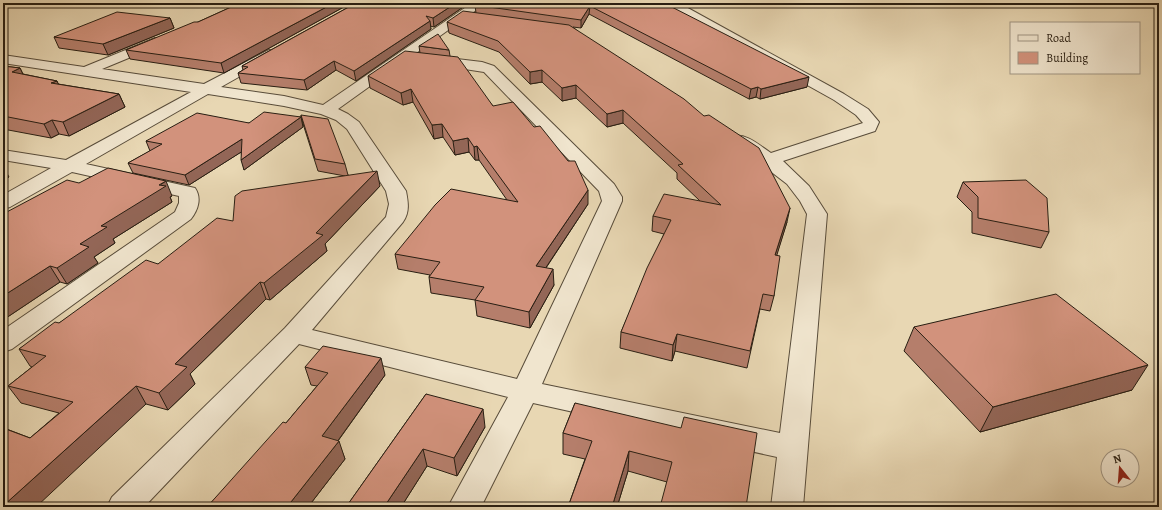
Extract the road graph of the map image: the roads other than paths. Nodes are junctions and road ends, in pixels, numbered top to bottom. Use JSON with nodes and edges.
{"nodes":[{"id":1,"x":480,"y":3,"type":"edge"},
{"id":2,"x":654,"y":3,"type":"edge"},
{"id":3,"x":462,"y":16,"type":"junction"},
{"id":4,"x":492,"y":20,"type":"edge"},
{"id":5,"x":170,"y":36,"type":"edge"},
{"id":6,"x":280,"y":48,"type":"edge"},
{"id":7,"x":404,"y":56,"type":"junction"},
{"id":8,"x":3,"y":60,"type":"edge"},
{"id":9,"x":84,"y":72,"type":"junction"},
{"id":10,"x":204,"y":90,"type":"junction"},
{"id":11,"x":326,"y":110,"type":"junction"},
{"id":12,"x":723,"y":129,"type":"edge"},
{"id":13,"x":3,"y":155,"type":"edge"},
{"id":14,"x":769,"y":160,"type":"junction"},
{"id":15,"x":69,"y":166,"type":"junction"},
{"id":16,"x":3,"y":203,"type":"edge"},
{"id":17,"x":294,"y":334,"type":"junction"},
{"id":18,"x":3,"y":343,"type":"edge"},
{"id":19,"x":525,"y":391,"type":"junction"},
{"id":20,"x":792,"y":448,"type":"junction"},
{"id":21,"x":123,"y":507,"type":"edge"},
{"id":22,"x":464,"y":507,"type":"edge"},
{"id":23,"x":787,"y":507,"type":"edge"}],
"edges":[{"from":1,"to":3,"type":"street"},
{"from":2,"to":14,"type":"street"},
{"from":3,"to":4,"type":"street"},
{"from":3,"to":7,"type":"street"},
{"from":5,"to":9,"type":"street"},
{"from":6,"to":10,"type":"street"},
{"from":7,"to":11,"type":"street"},
{"from":7,"to":19,"type":"street"},
{"from":8,"to":9,"type":"street"},
{"from":9,"to":10,"type":"street"},
{"from":10,"to":11,"type":"street"},
{"from":10,"to":15,"type":"street"},
{"from":11,"to":17,"type":"street"},
{"from":12,"to":14,"type":"street"},
{"from":13,"to":15,"type":"street"},
{"from":14,"to":20,"type":"street"},
{"from":15,"to":16,"type":"street"},
{"from":15,"to":18,"type":"street"},
{"from":17,"to":19,"type":"street"},
{"from":17,"to":21,"type":"street"},
{"from":19,"to":20,"type":"street"},
{"from":19,"to":22,"type":"street"},
{"from":20,"to":23,"type":"street"}]}
